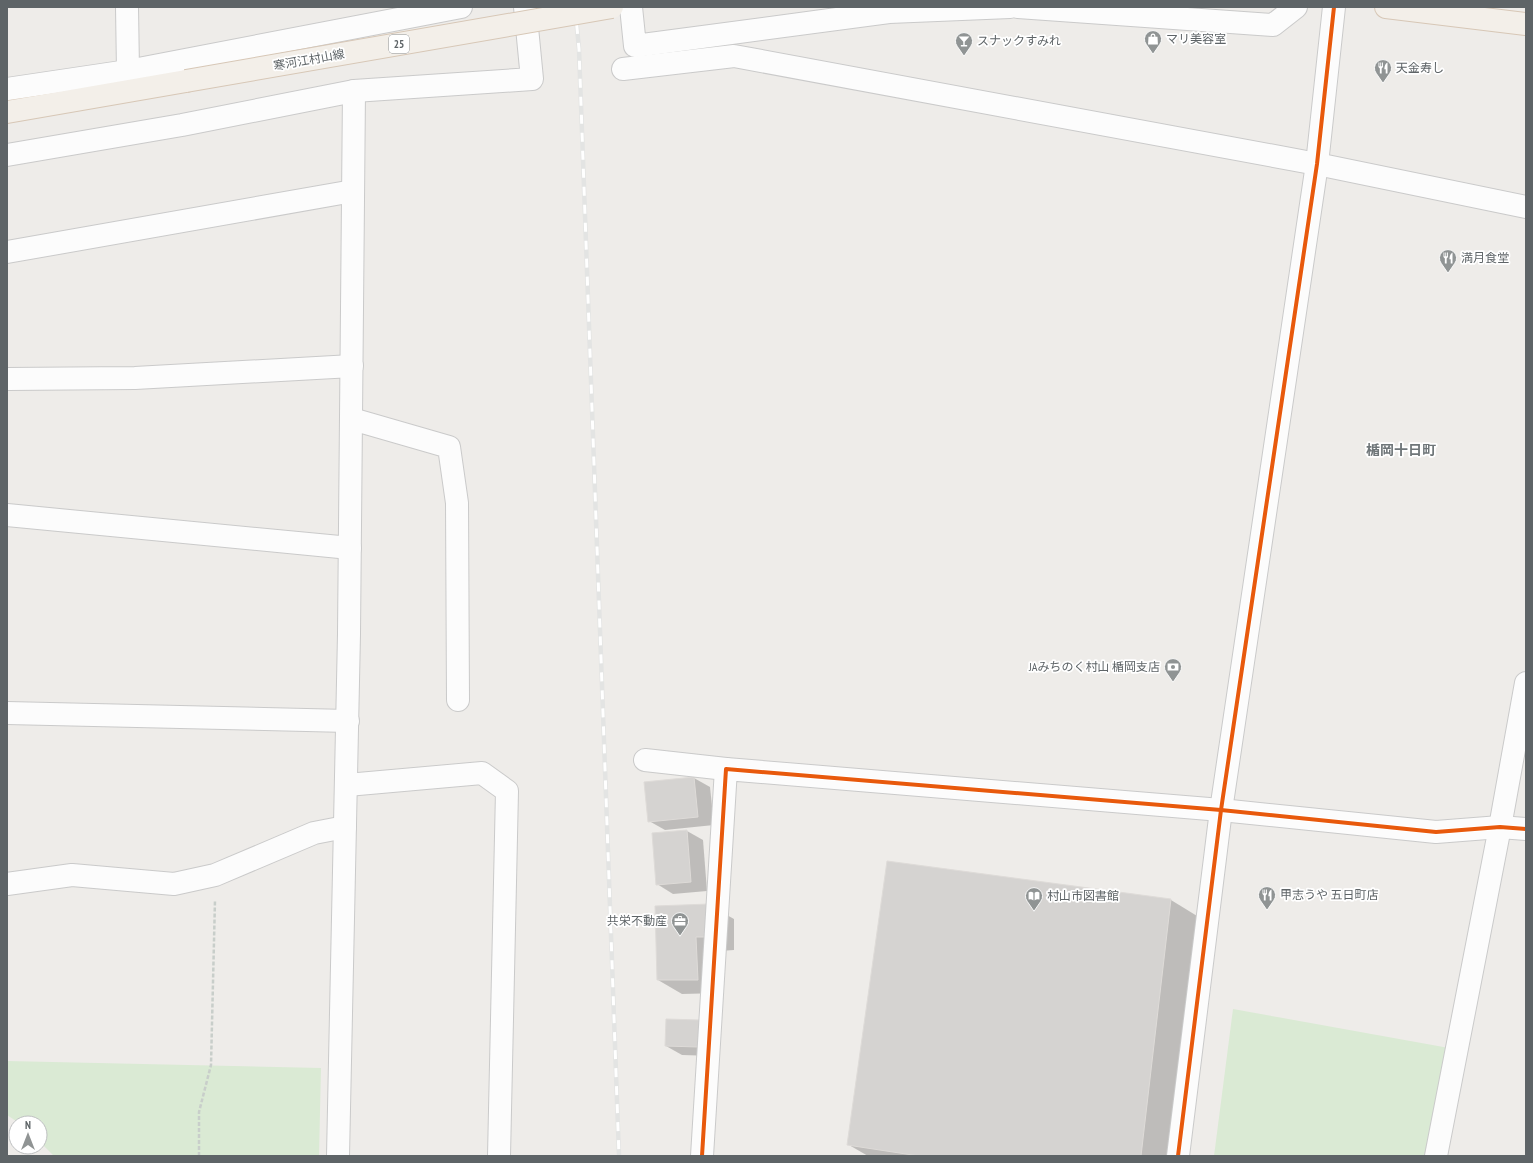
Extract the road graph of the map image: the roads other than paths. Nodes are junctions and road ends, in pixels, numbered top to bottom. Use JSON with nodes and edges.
{"nodes":[{"id":1,"x":127,"y":7,"type":"edge"},
{"id":2,"x":461,"y":7,"type":"edge"},
{"id":3,"x":525,"y":7,"type":"edge"},
{"id":4,"x":612,"y":7,"type":"edge"},
{"id":5,"x":631,"y":7,"type":"edge"},
{"id":6,"x":1010,"y":7,"type":"edge"},
{"id":7,"x":1018,"y":7,"type":"edge"},
{"id":8,"x":1296,"y":7,"type":"edge"},
{"id":9,"x":1334,"y":7,"type":"edge"},
{"id":10,"x":1386,"y":7,"type":"edge"},
{"id":11,"x":1526,"y":24,"type":"edge"},
{"id":12,"x":721,"y":35,"type":"junction"},
{"id":13,"x":734,"y":56,"type":"junction"},
{"id":14,"x":624,"y":69,"type":"dead end"},
{"id":15,"x":128,"y":71,"type":"junction"},
{"id":16,"x":7,"y":89,"type":"edge"},
{"id":17,"x":354,"y":91,"type":"junction"},
{"id":18,"x":7,"y":112,"type":"edge"},
{"id":19,"x":7,"y":155,"type":"edge"},
{"id":20,"x":1316,"y":164,"type":"junction"},
{"id":21,"x":353,"y":191,"type":"junction"},
{"id":22,"x":1526,"y":207,"type":"edge"},
{"id":23,"x":7,"y":252,"type":"edge"},
{"id":24,"x":352,"y":366,"type":"junction"},
{"id":25,"x":7,"y":379,"type":"edge"},
{"id":26,"x":352,"y":419,"type":"junction"},
{"id":27,"x":7,"y":515,"type":"edge"},
{"id":28,"x":350,"y":548,"type":"junction"},
{"id":29,"x":1526,"y":683,"type":"edge"},
{"id":30,"x":458,"y":700,"type":"dead end"},
{"id":31,"x":7,"y":712,"type":"edge"},
{"id":32,"x":348,"y":721,"type":"junction"},
{"id":33,"x":645,"y":760,"type":"dead end"},
{"id":34,"x":726,"y":769,"type":"junction"},
{"id":35,"x":346,"y":785,"type":"junction"},
{"id":36,"x":1221,"y":810,"type":"junction"},
{"id":37,"x":345,"y":827,"type":"junction"},
{"id":38,"x":1500,"y":827,"type":"junction"},
{"id":39,"x":1526,"y":829,"type":"edge"},
{"id":40,"x":7,"y":884,"type":"edge"},
{"id":41,"x":338,"y":1156,"type":"edge"},
{"id":42,"x":499,"y":1156,"type":"edge"},
{"id":43,"x":702,"y":1156,"type":"edge"},
{"id":44,"x":1178,"y":1156,"type":"edge"},
{"id":45,"x":1436,"y":1156,"type":"edge"}],
"edges":[{"from":1,"to":15,"type":"street"},
{"from":2,"to":15,"type":"street"},
{"from":3,"to":17,"type":"street"},
{"from":4,"to":18,"type":"main road","name":"寒河江村山線","number":"25","bridge":true},
{"from":5,"to":12,"type":"street"},
{"from":6,"to":12,"type":"street"},
{"from":7,"to":8,"type":"street"},
{"from":9,"to":20,"type":"street"},
{"from":10,"to":11,"type":"main road"},
{"from":12,"to":13,"type":"street"},
{"from":13,"to":14,"type":"street"},
{"from":13,"to":20,"type":"street"},
{"from":15,"to":16,"type":"street"},
{"from":17,"to":19,"type":"street"},
{"from":17,"to":21,"type":"street"},
{"from":20,"to":22,"type":"street"},
{"from":20,"to":36,"type":"street"},
{"from":21,"to":23,"type":"street"},
{"from":21,"to":24,"type":"street"},
{"from":24,"to":25,"type":"street"},
{"from":24,"to":26,"type":"street"},
{"from":26,"to":28,"type":"street"},
{"from":26,"to":30,"type":"street"},
{"from":27,"to":28,"type":"street"},
{"from":28,"to":32,"type":"street"},
{"from":29,"to":38,"type":"street"},
{"from":31,"to":32,"type":"street"},
{"from":32,"to":35,"type":"street"},
{"from":33,"to":34,"type":"street"},
{"from":34,"to":36,"type":"street"},
{"from":34,"to":43,"type":"street"},
{"from":35,"to":37,"type":"street"},
{"from":35,"to":42,"type":"street"},
{"from":36,"to":38,"type":"street"},
{"from":36,"to":44,"type":"street"},
{"from":37,"to":40,"type":"street"},
{"from":37,"to":41,"type":"street"},
{"from":38,"to":39,"type":"street"},
{"from":38,"to":45,"type":"street"}]}
